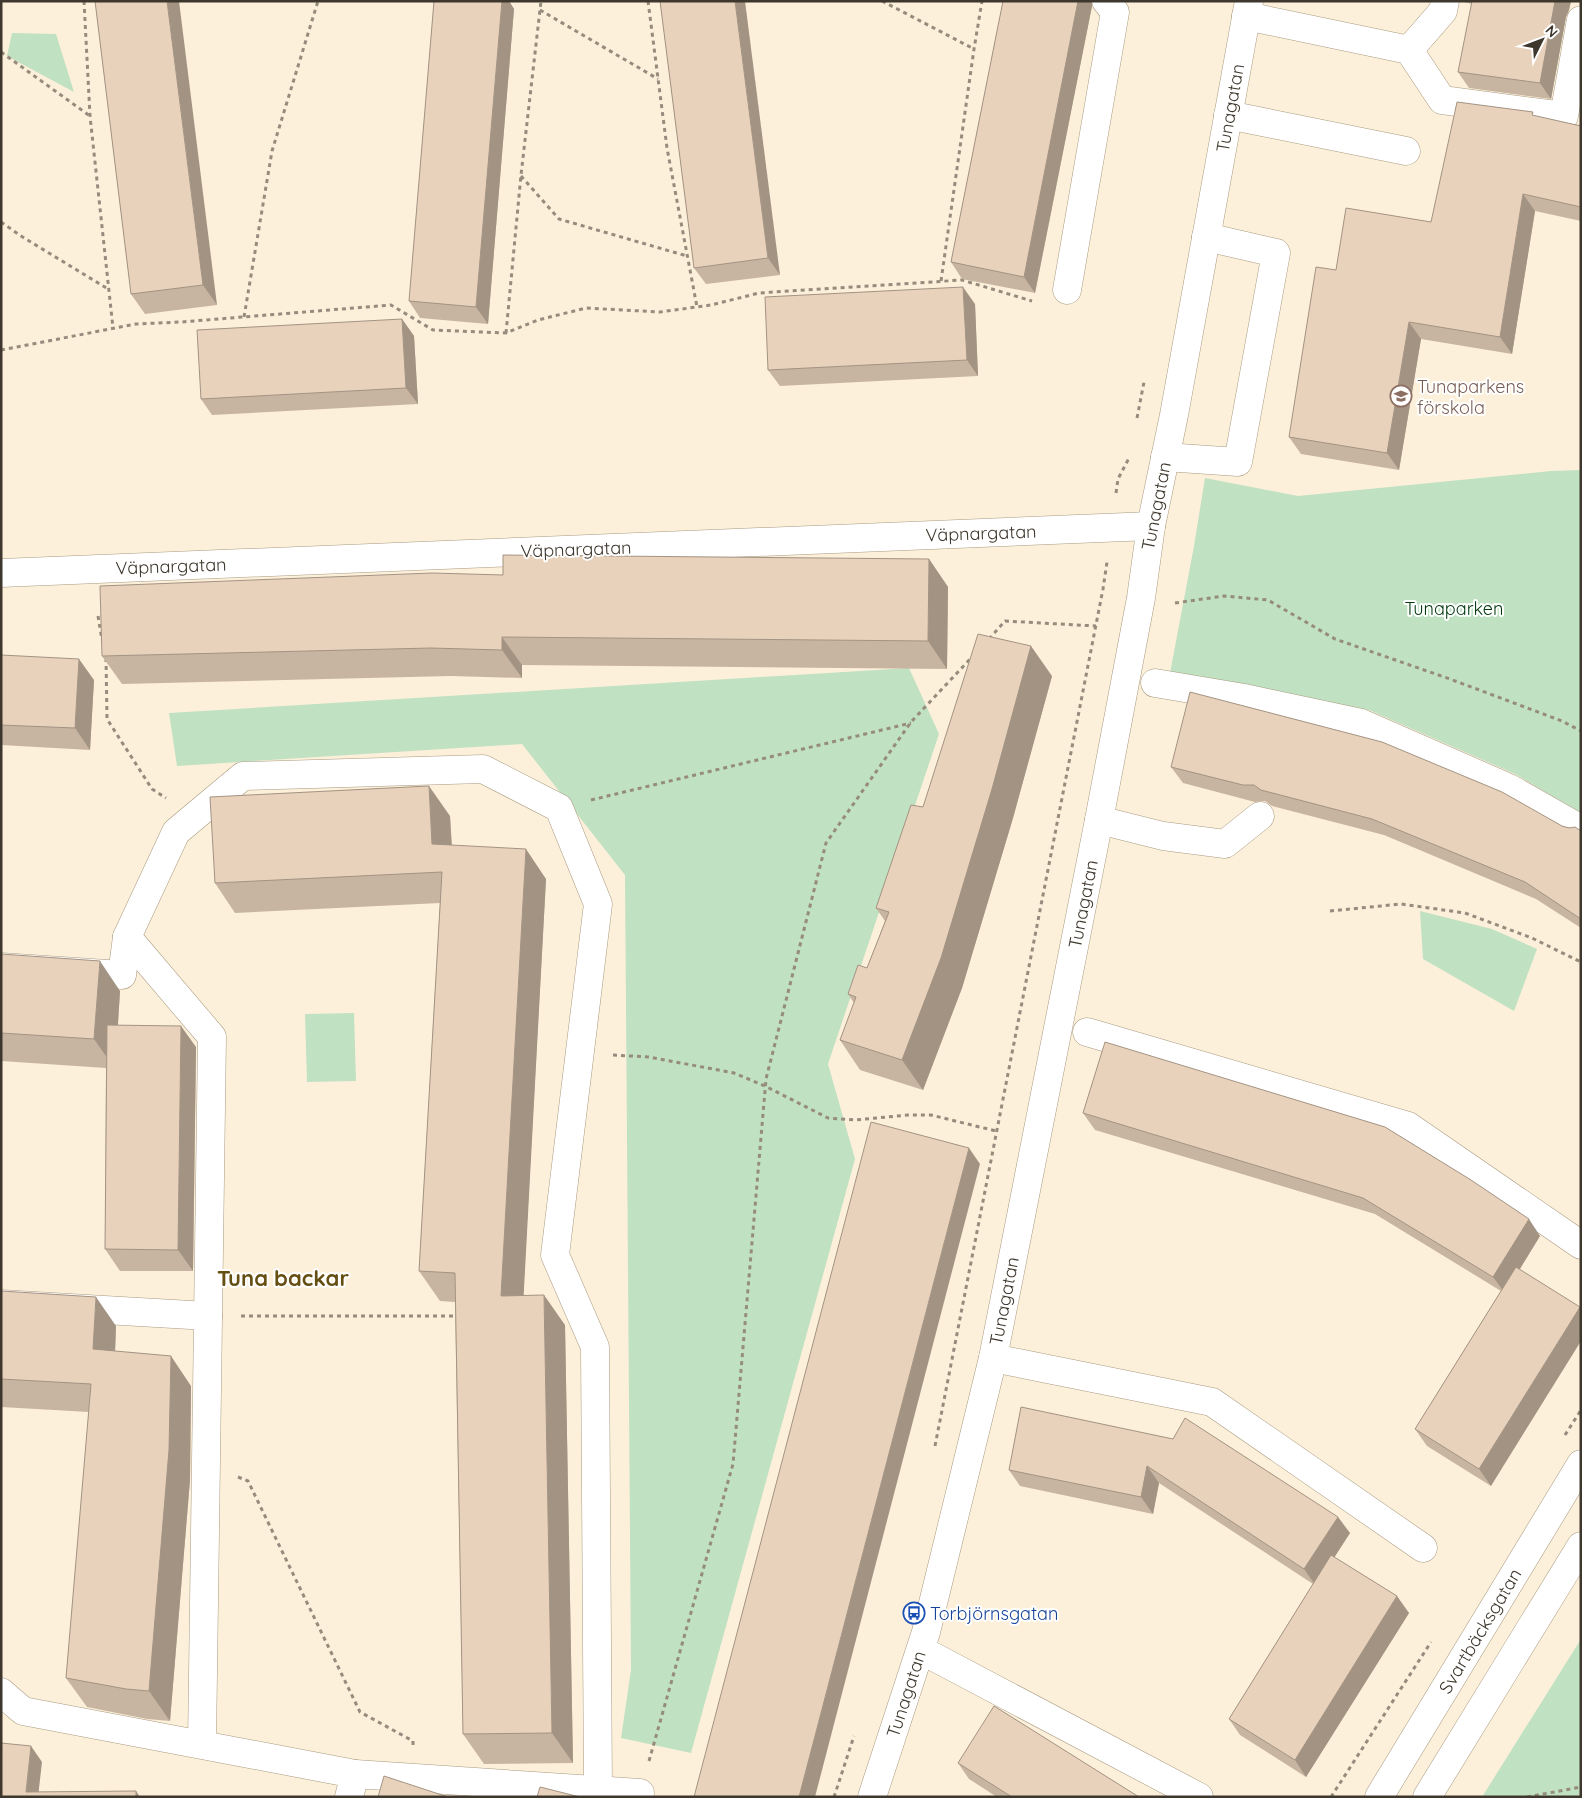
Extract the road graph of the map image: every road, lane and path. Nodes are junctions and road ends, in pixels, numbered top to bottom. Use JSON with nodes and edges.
{"nodes":[{"id":1,"x":84,"y":1,"type":"edge"},
{"id":2,"x":318,"y":1,"type":"edge"},
{"id":3,"x":541,"y":1,"type":"edge"},
{"id":4,"x":648,"y":1,"type":"edge"},
{"id":5,"x":882,"y":1,"type":"edge"},
{"id":6,"x":982,"y":1,"type":"edge"},
{"id":7,"x":1106,"y":1,"type":"edge"},
{"id":8,"x":1445,"y":1,"type":"edge"},
{"id":9,"x":1248,"y":8,"type":"edge"},
{"id":10,"x":540,"y":10,"type":"junction"},
{"id":11,"x":1581,"y":20,"type":"edge"},
{"id":12,"x":974,"y":48,"type":"junction"},
{"id":13,"x":1409,"y":50,"type":"junction"},
{"id":14,"x":1,"y":52,"type":"edge"},
{"id":15,"x":658,"y":79,"type":"junction"},
{"id":16,"x":1228,"y":115,"type":"junction"},
{"id":17,"x":90,"y":116,"type":"junction"},
{"id":18,"x":1406,"y":151,"type":"dead end"},
{"id":19,"x":521,"y":175,"type":"junction"},
{"id":20,"x":1,"y":222,"type":"edge"},
{"id":21,"x":1206,"y":237,"type":"junction"},
{"id":22,"x":687,"y":256,"type":"junction"},
{"id":23,"x":941,"y":281,"type":"junction"},
{"id":24,"x":108,"y":289,"type":"junction"},
{"id":25,"x":1067,"y":290,"type":"dead end"},
{"id":26,"x":1032,"y":302,"type":"dead end"},
{"id":27,"x":697,"y":307,"type":"junction"},
{"id":28,"x":244,"y":317,"type":"junction"},
{"id":29,"x":113,"y":328,"type":"junction"},
{"id":30,"x":506,"y":333,"type":"junction"},
{"id":31,"x":1,"y":350,"type":"edge"},
{"id":32,"x":1165,"y":457,"type":"junction"},
{"id":33,"x":1151,"y":526,"type":"junction"},
{"id":34,"x":1,"y":573,"type":"edge"},
{"id":35,"x":1141,"y":598,"type":"junction"},
{"id":36,"x":98,"y":616,"type":"edge"},
{"id":37,"x":1096,"y":626,"type":"junction"},
{"id":38,"x":103,"y":641,"type":"edge"},
{"id":39,"x":985,"y":643,"type":"edge"},
{"id":40,"x":104,"y":650,"type":"edge"},
{"id":41,"x":978,"y":650,"type":"edge"},
{"id":42,"x":1155,"y":683,"type":"dead end"},
{"id":43,"x":911,"y":722,"type":"junction"},
{"id":44,"x":1581,"y":731,"type":"edge"},
{"id":45,"x":559,"y":808,"type":"junction"},
{"id":46,"x":194,"y":816,"type":"junction"},
{"id":47,"x":1260,"y":816,"type":"edge"},
{"id":48,"x":1099,"y":820,"type":"junction"},
{"id":49,"x":1581,"y":828,"type":"edge"},
{"id":50,"x":1330,"y":911,"type":"dead end"},
{"id":51,"x":127,"y":937,"type":"junction"},
{"id":52,"x":1581,"y":962,"type":"edge"},
{"id":53,"x":1,"y":967,"type":"edge"},
{"id":54,"x":1087,"y":1032,"type":"dead end"},
{"id":55,"x":580,"y":1053,"type":"junction"},
{"id":56,"x":765,"y":1086,"type":"junction"},
{"id":57,"x":996,"y":1131,"type":"junction"},
{"id":58,"x":1581,"y":1245,"type":"edge"},
{"id":59,"x":1,"y":1304,"type":"edge"},
{"id":60,"x":208,"y":1316,"type":"junction"},
{"id":61,"x":464,"y":1316,"type":"edge"},
{"id":62,"x":992,"y":1358,"type":"junction"},
{"id":63,"x":934,"y":1451,"type":"dead end"},
{"id":64,"x":1581,"y":1464,"type":"edge"},
{"id":65,"x":206,"y":1466,"type":"junction"},
{"id":66,"x":1581,"y":1546,"type":"edge"},
{"id":67,"x":1423,"y":1548,"type":"dead end"},
{"id":68,"x":921,"y":1650,"type":"junction"},
{"id":69,"x":1,"y":1692,"type":"edge"},
{"id":70,"x":856,"y":1731,"type":"dead end"},
{"id":71,"x":202,"y":1744,"type":"junction"},
{"id":72,"x":414,"y":1778,"type":"junction"},
{"id":73,"x":352,"y":1785,"type":"edge"},
{"id":74,"x":1581,"y":1787,"type":"edge"},
{"id":75,"x":598,"y":1790,"type":"junction"},
{"id":76,"x":640,"y":1793,"type":"joint"},
{"id":77,"x":834,"y":1797,"type":"edge"},
{"id":78,"x":872,"y":1797,"type":"edge"},
{"id":79,"x":1199,"y":1797,"type":"edge"},
{"id":80,"x":1378,"y":1797,"type":"edge"},
{"id":81,"x":1427,"y":1797,"type":"edge"},
{"id":82,"x":1527,"y":1797,"type":"edge"}],
"edges":[{"from":1,"to":17,"type":"path"},
{"from":2,"to":28,"type":"path"},
{"from":3,"to":10,"type":"path"},
{"from":4,"to":15,"type":"path"},
{"from":5,"to":12,"type":"path"},
{"from":6,"to":12,"type":"path"},
{"from":7,"to":25,"type":"street"},
{"from":8,"to":13,"type":"street"},
{"from":9,"to":13,"type":"street"},
{"from":9,"to":16,"type":"street","name":"Tunagatan"},
{"from":10,"to":15,"type":"path"},
{"from":10,"to":19,"type":"path"},
{"from":11,"to":13,"type":"street"},
{"from":12,"to":23,"type":"path"},
{"from":14,"to":17,"type":"path"},
{"from":15,"to":22,"type":"path"},
{"from":16,"to":18,"type":"street"},
{"from":16,"to":21,"type":"street","name":"Tunagatan"},
{"from":17,"to":24,"type":"path"},
{"from":19,"to":22,"type":"path"},
{"from":19,"to":30,"type":"path"},
{"from":20,"to":24,"type":"path"},
{"from":21,"to":32,"type":"street","name":"Tunagatan"},
{"from":21,"to":32,"type":"street"},
{"from":22,"to":27,"type":"path"},
{"from":23,"to":26,"type":"path"},
{"from":23,"to":27,"type":"path"},
{"from":24,"to":29,"type":"path"},
{"from":27,"to":30,"type":"path"},
{"from":28,"to":29,"type":"path"},
{"from":28,"to":30,"type":"path"},
{"from":29,"to":31,"type":"path"},
{"from":32,"to":33,"type":"street","name":"Tunagatan"},
{"from":33,"to":34,"type":"street","name":"Väpnargatan"},
{"from":33,"to":35,"type":"street","name":"Tunagatan"},
{"from":35,"to":37,"type":"path"},
{"from":35,"to":44,"type":"path"},
{"from":35,"to":48,"type":"street","name":"Tunagatan"},
{"from":36,"to":38,"type":"path"},
{"from":37,"to":39,"type":"path"},
{"from":37,"to":57,"type":"path"},
{"from":40,"to":46,"type":"path"},
{"from":41,"to":43,"type":"path"},
{"from":42,"to":49,"type":"street"},
{"from":43,"to":45,"type":"path"},
{"from":43,"to":56,"type":"path"},
{"from":45,"to":46,"type":"street"},
{"from":45,"to":55,"type":"street"},
{"from":46,"to":51,"type":"street"},
{"from":47,"to":48,"type":"street"},
{"from":48,"to":62,"type":"street","name":"Tunagatan"},
{"from":50,"to":52,"type":"path"},
{"from":51,"to":53,"type":"street"},
{"from":51,"to":60,"type":"street"},
{"from":54,"to":58,"type":"street"},
{"from":55,"to":56,"type":"path"},
{"from":55,"to":75,"type":"street"},
{"from":56,"to":57,"type":"path"},
{"from":56,"to":76,"type":"path"},
{"from":57,"to":63,"type":"path"},
{"from":59,"to":60,"type":"street"},
{"from":60,"to":61,"type":"path"},
{"from":60,"to":65,"type":"street"},
{"from":62,"to":67,"type":"street"},
{"from":62,"to":68,"type":"street","name":"Tunagatan"},
{"from":64,"to":80,"type":"street","name":"Svartbäcksgatan"},
{"from":65,"to":71,"type":"street"},
{"from":65,"to":72,"type":"path"},
{"from":66,"to":81,"type":"street"},
{"from":68,"to":78,"type":"street","name":"Tunagatan"},
{"from":68,"to":79,"type":"street"},
{"from":69,"to":71,"type":"street"},
{"from":70,"to":77,"type":"path"},
{"from":71,"to":73,"type":"street"},
{"from":72,"to":73,"type":"street"},
{"from":72,"to":75,"type":"street"},
{"from":74,"to":82,"type":"path"},
{"from":75,"to":76,"type":"street"}]}
